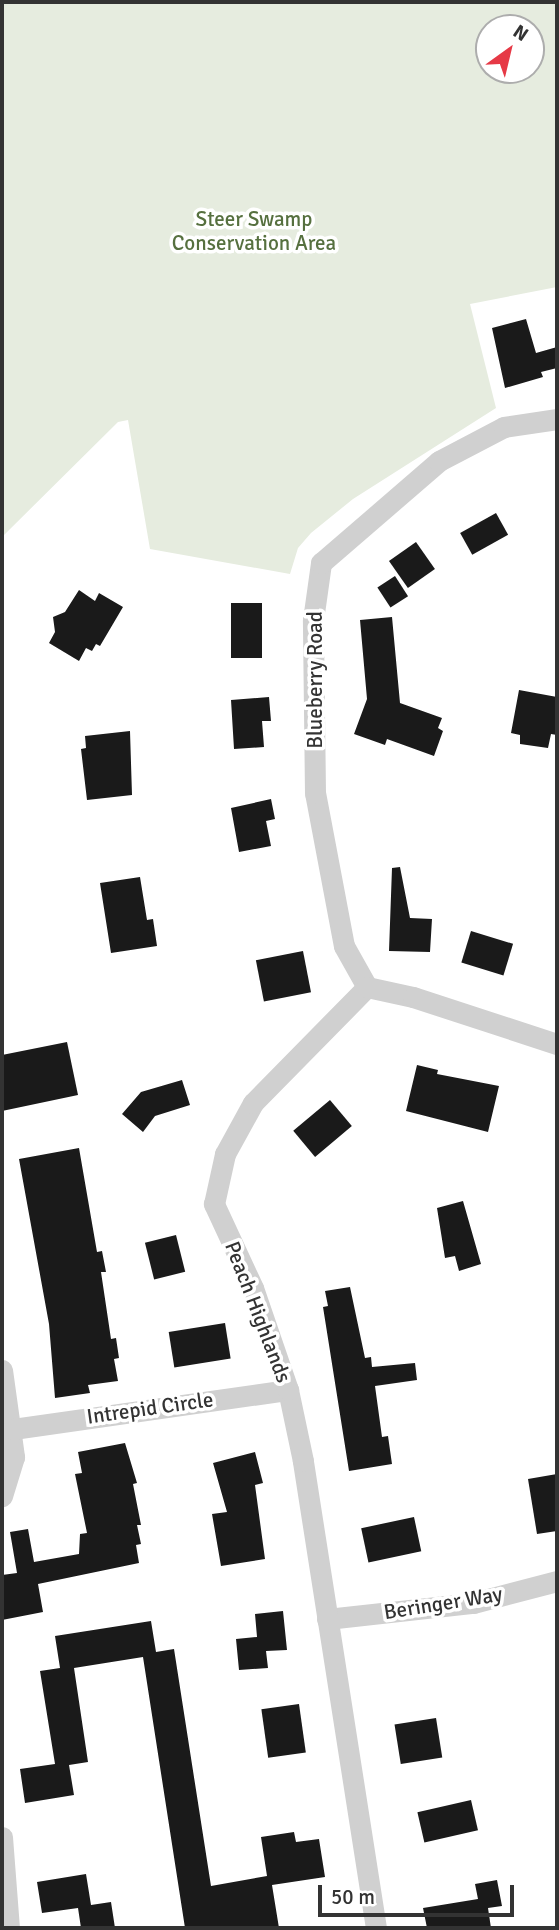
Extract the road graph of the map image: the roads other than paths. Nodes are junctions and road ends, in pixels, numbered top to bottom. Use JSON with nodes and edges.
{"nodes":[{"id":1,"x":557,"y":419,"type":"edge"},
{"id":2,"x":367,"y":987,"type":"junction"},
{"id":3,"x":557,"y":1044,"type":"edge"},
{"id":4,"x":2,"y":1370,"type":"edge"},
{"id":5,"x":288,"y":1390,"type":"junction"},
{"id":6,"x":13,"y":1429,"type":"junction"},
{"id":7,"x":2,"y":1496,"type":"edge"},
{"id":8,"x":557,"y":1581,"type":"edge"},
{"id":9,"x":327,"y":1619,"type":"junction"},
{"id":10,"x":2,"y":1837,"type":"edge"},
{"id":11,"x":9,"y":1928,"type":"edge"},
{"id":12,"x":376,"y":1928,"type":"edge"}],
"edges":[{"from":1,"to":2,"type":"street","name":"Blueberry Road"},
{"from":2,"to":3,"type":"street"},
{"from":2,"to":5,"type":"street","name":"Peach Highlands"},
{"from":4,"to":6,"type":"street"},
{"from":5,"to":6,"type":"street","name":"Intrepid Circle"},
{"from":5,"to":9,"type":"street","name":"Peach Highlands"},
{"from":6,"to":7,"type":"street"},
{"from":8,"to":9,"type":"street","name":"Beringer Way"},
{"from":9,"to":12,"type":"street","name":"Peach Highlands"},
{"from":10,"to":11,"type":"street"}]}
